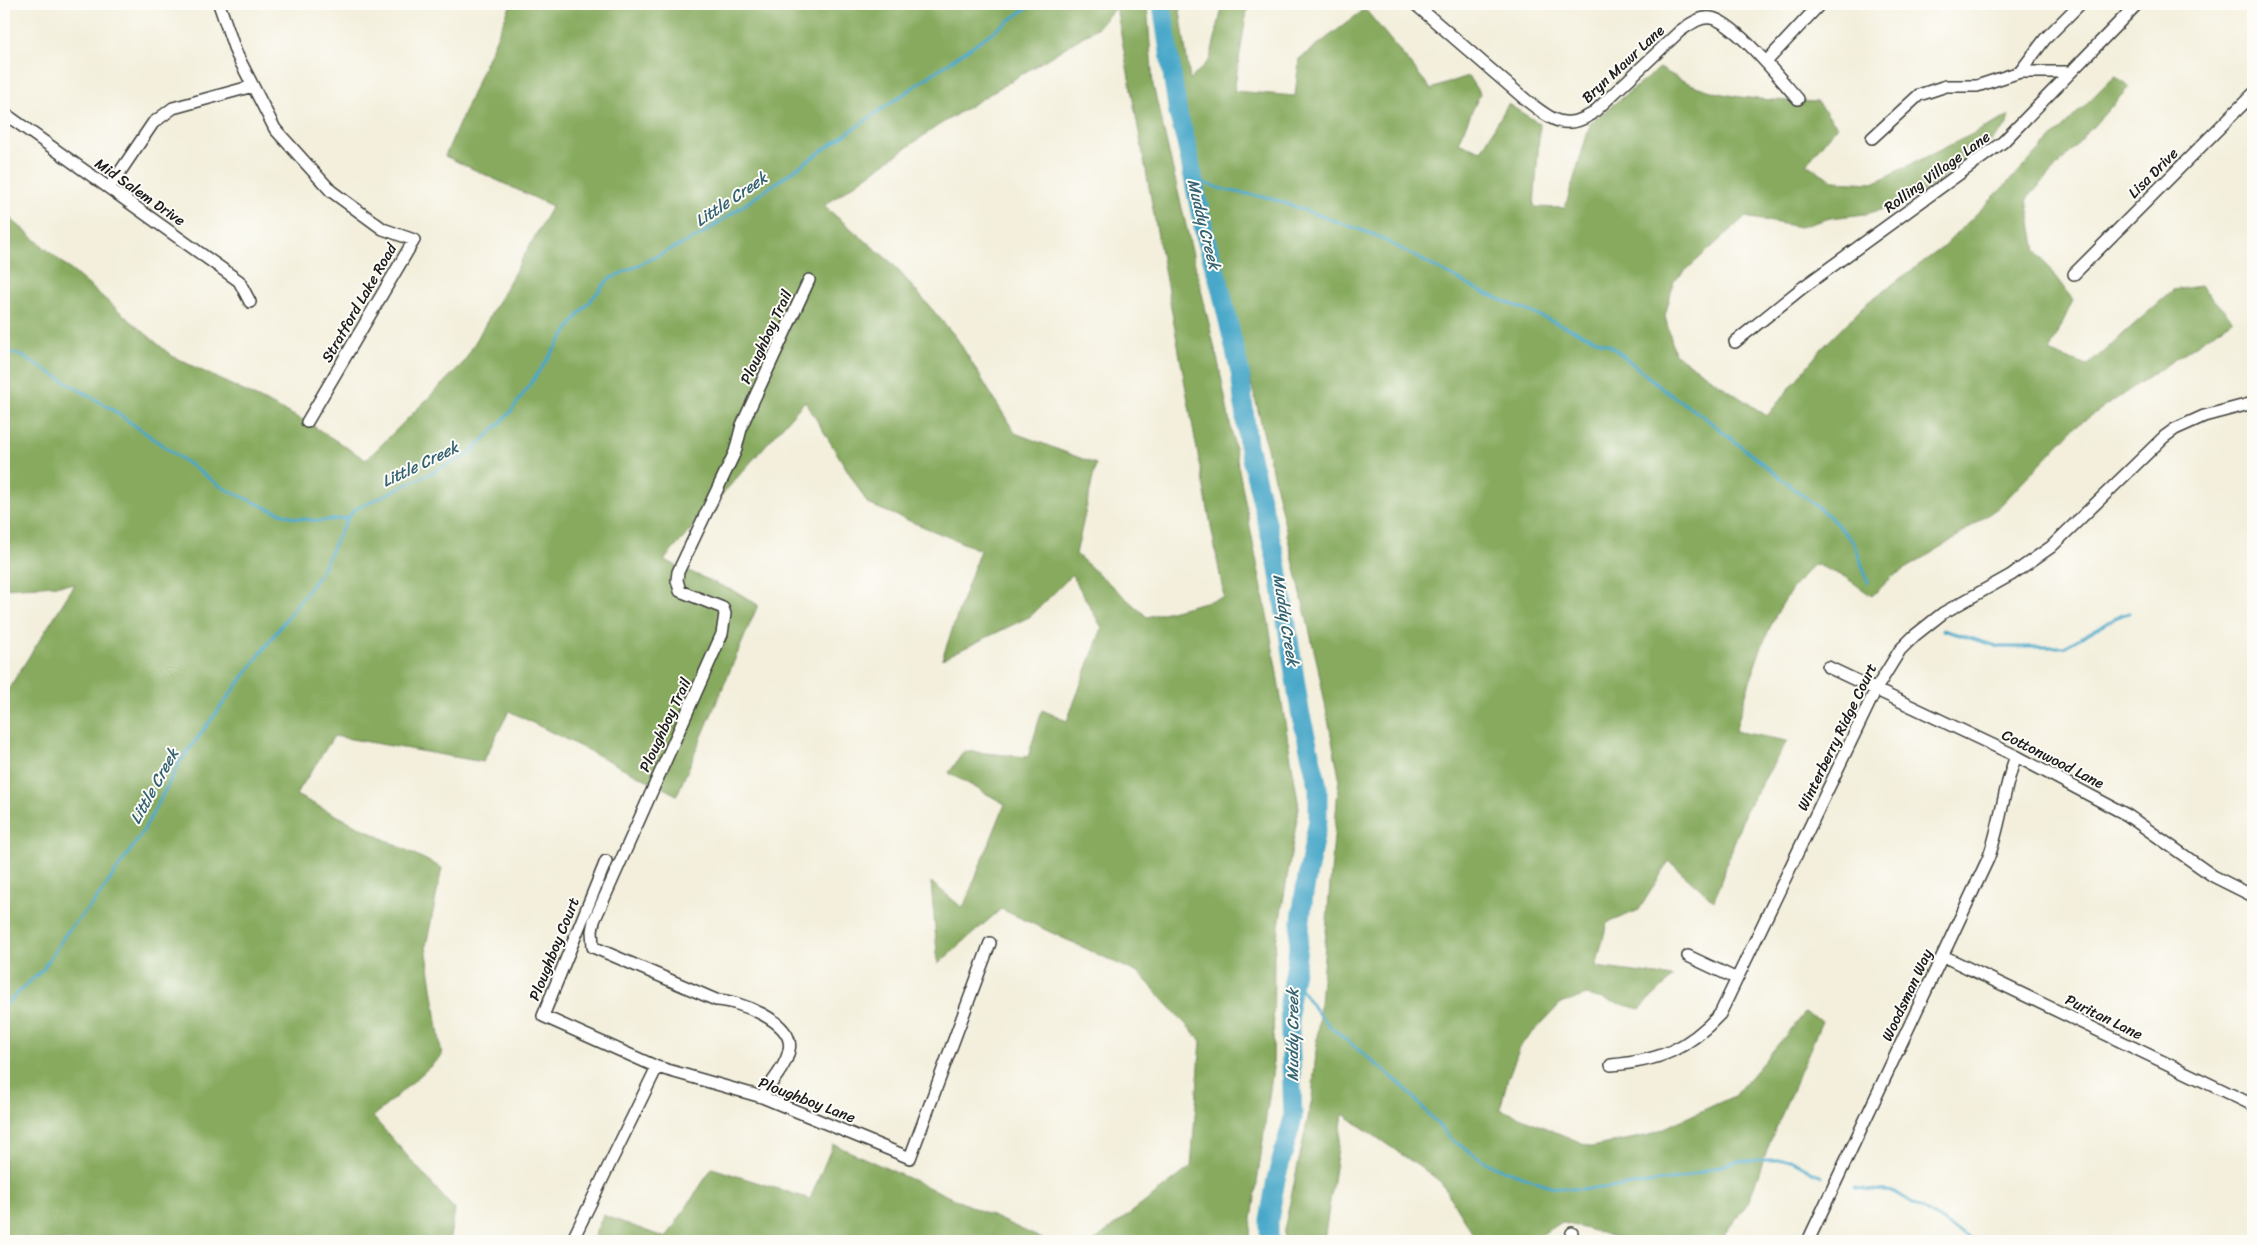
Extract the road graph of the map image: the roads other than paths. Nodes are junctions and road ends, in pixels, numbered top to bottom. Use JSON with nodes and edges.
{"nodes":[{"id":1,"x":219,"y":4,"type":"edge"},
{"id":2,"x":1416,"y":4,"type":"edge"},
{"id":3,"x":1820,"y":4,"type":"edge"},
{"id":4,"x":2080,"y":4,"type":"edge"},
{"id":5,"x":2137,"y":4,"type":"edge"},
{"id":6,"x":1766,"y":62,"type":"junction"},
{"id":7,"x":2020,"y":72,"type":"junction"},
{"id":8,"x":2071,"y":72,"type":"junction"},
{"id":9,"x":253,"y":86,"type":"junction"},
{"id":10,"x":2253,"y":94,"type":"edge"},
{"id":11,"x":1798,"y":99,"type":"dead end"},
{"id":12,"x":4,"y":113,"type":"edge"},
{"id":13,"x":1872,"y":138,"type":"dead end"},
{"id":14,"x":109,"y":188,"type":"junction"},
{"id":15,"x":2074,"y":274,"type":"dead end"},
{"id":16,"x":809,"y":280,"type":"dead end"},
{"id":17,"x":250,"y":302,"type":"dead end"},
{"id":18,"x":1735,"y":342,"type":"dead end"},
{"id":19,"x":2253,"y":403,"type":"edge"},
{"id":20,"x":307,"y":422,"type":"dead end"},
{"id":21,"x":1828,"y":666,"type":"dead end"},
{"id":22,"x":1876,"y":689,"type":"junction"},
{"id":23,"x":2016,"y":756,"type":"junction"},
{"id":24,"x":606,"y":861,"type":"dead end"},
{"id":25,"x":2253,"y":896,"type":"edge"},
{"id":26,"x":990,"y":943,"type":"dead end"},
{"id":27,"x":1688,"y":956,"type":"dead end"},
{"id":28,"x":1942,"y":956,"type":"junction"},
{"id":29,"x":1738,"y":979,"type":"junction"},
{"id":30,"x":1612,"y":1065,"type":"dead end"},
{"id":31,"x":657,"y":1067,"type":"junction"},
{"id":32,"x":762,"y":1097,"type":"junction"},
{"id":33,"x":2253,"y":1105,"type":"edge"},
{"id":34,"x":572,"y":1241,"type":"edge"},
{"id":35,"x":1809,"y":1241,"type":"edge"}],
"edges":[{"from":1,"to":9,"type":"street","name":"Stratford Lake Road"},
{"from":2,"to":6,"type":"street","name":"Bryn Mawr Lane"},
{"from":3,"to":6,"type":"street"},
{"from":4,"to":7,"type":"street"},
{"from":5,"to":8,"type":"street","name":"Rolling Village Lane"},
{"from":6,"to":11,"type":"street","name":"Bryn Mawr Lane"},
{"from":7,"to":8,"type":"street"},
{"from":7,"to":13,"type":"street"},
{"from":8,"to":18,"type":"street","name":"Rolling Village Lane"},
{"from":9,"to":14,"type":"street"},
{"from":9,"to":20,"type":"street","name":"Stratford Lake Road"},
{"from":10,"to":15,"type":"street","name":"Lisa Drive"},
{"from":12,"to":14,"type":"street","name":"Mid Salem Drive"},
{"from":14,"to":17,"type":"street","name":"Mid Salem Drive"},
{"from":16,"to":32,"type":"street","name":"Ploughboy Trail"},
{"from":19,"to":22,"type":"street","name":"Winterberry Ridge Court"},
{"from":21,"to":22,"type":"street","name":"Cottonwood Lane"},
{"from":22,"to":23,"type":"street","name":"Cottonwood Lane"},
{"from":22,"to":29,"type":"street","name":"Winterberry Ridge Court"},
{"from":23,"to":25,"type":"street","name":"Cottonwood Lane"},
{"from":23,"to":28,"type":"street","name":"Woodsman Way"},
{"from":24,"to":31,"type":"street","name":"Ploughboy Court"},
{"from":26,"to":32,"type":"street","name":"Ploughboy Lane"},
{"from":27,"to":29,"type":"street"},
{"from":28,"to":33,"type":"street","name":"Puritan Lane"},
{"from":28,"to":35,"type":"street","name":"Woodsman Way"},
{"from":29,"to":30,"type":"street","name":"Winterberry Ridge Court"},
{"from":31,"to":32,"type":"street","name":"Ploughboy Lane"},
{"from":31,"to":34,"type":"street"}]}
